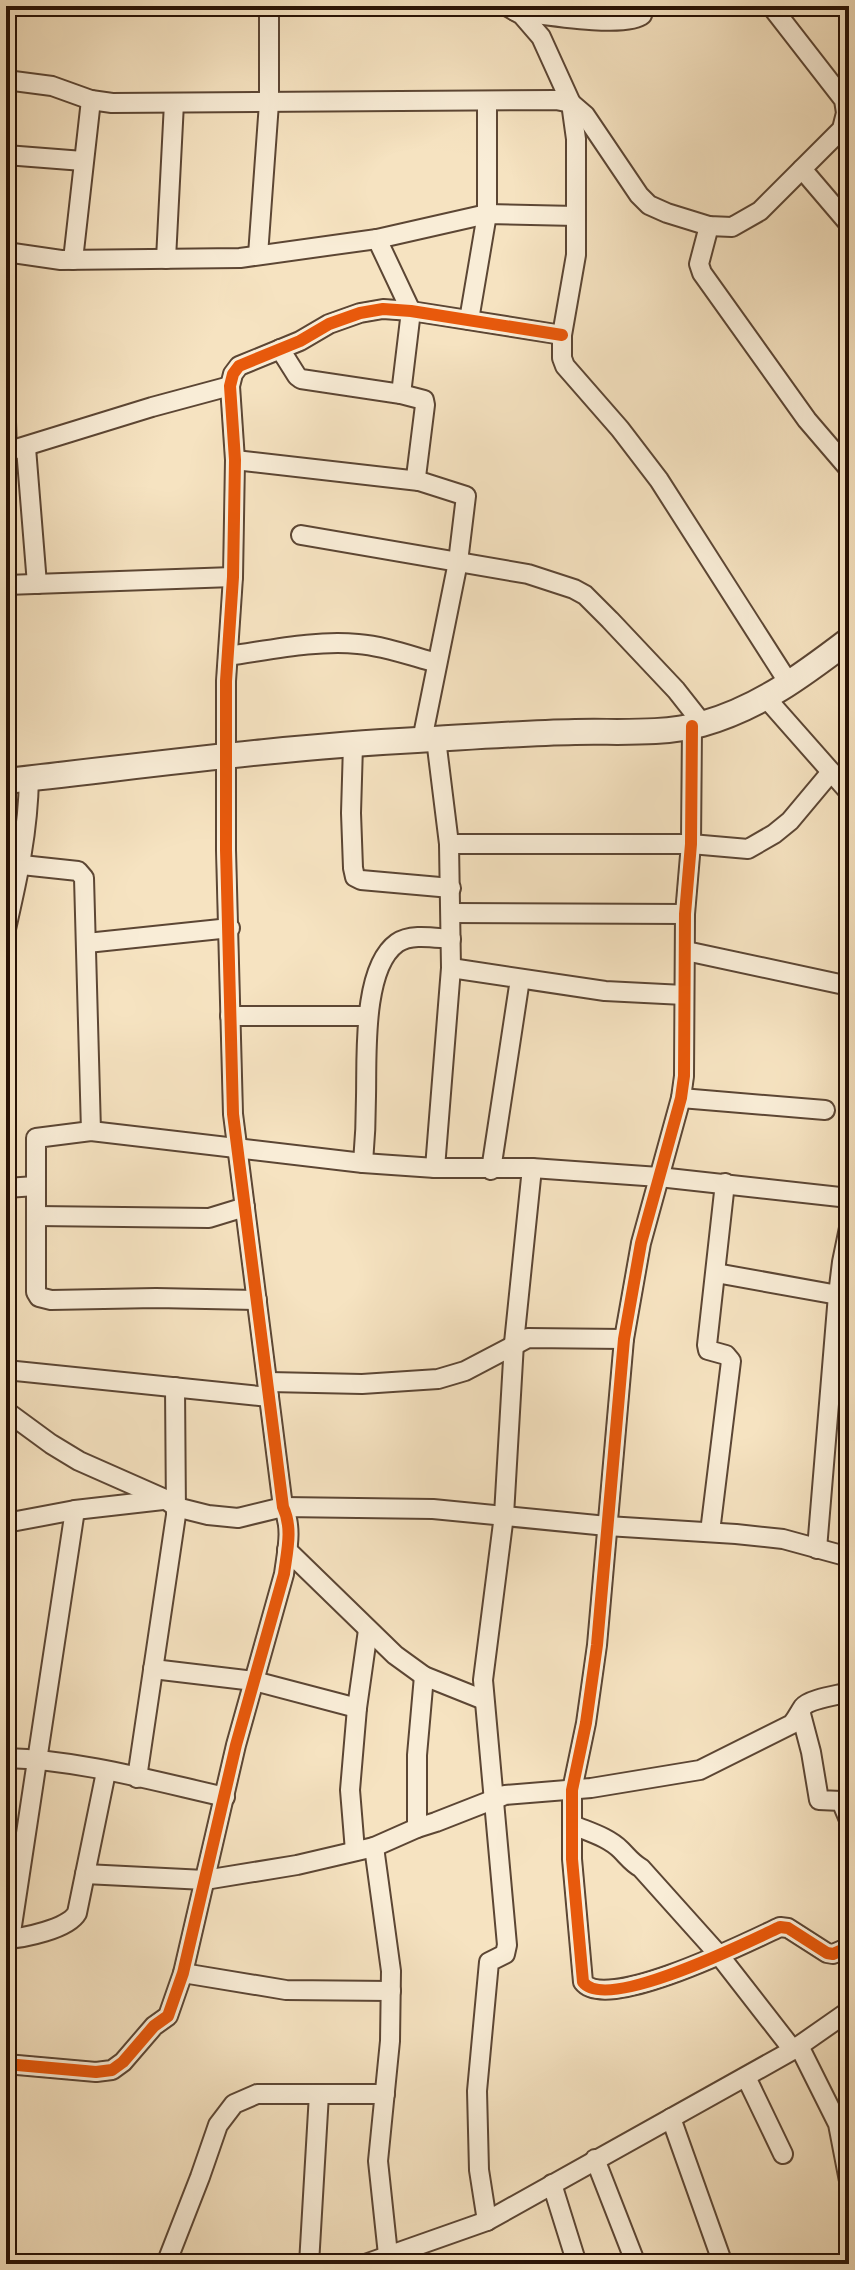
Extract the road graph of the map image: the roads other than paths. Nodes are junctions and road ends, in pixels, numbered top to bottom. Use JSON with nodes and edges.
{"nodes":[{"id":1,"x":269,"y":6,"type":"edge"},
{"id":2,"x":645,"y":6,"type":"edge"},
{"id":3,"x":771,"y":6,"type":"edge"},
{"id":4,"x":511,"y":8,"type":"edge"},
{"id":5,"x":6,"y":80,"type":"edge"},
{"id":6,"x":91,"y":100,"type":"junction"},
{"id":7,"x":487,"y":101,"type":"junction"},
{"id":8,"x":174,"y":103,"type":"junction"},
{"id":9,"x":269,"y":103,"type":"junction"},
{"id":10,"x":571,"y":103,"type":"junction"},
{"id":11,"x":6,"y":155,"type":"edge"},
{"id":12,"x":83,"y":161,"type":"junction"},
{"id":13,"x":802,"y":169,"type":"junction"},
{"id":14,"x":487,"y":214,"type":"junction"},
{"id":15,"x":576,"y":216,"type":"junction"},
{"id":16,"x":849,"y":224,"type":"edge"},
{"id":17,"x":709,"y":226,"type":"junction"},
{"id":18,"x":377,"y":239,"type":"junction"},
{"id":19,"x":6,"y":252,"type":"edge"},
{"id":20,"x":258,"y":255,"type":"junction"},
{"id":21,"x":166,"y":259,"type":"junction"},
{"id":22,"x":73,"y":260,"type":"junction"},
{"id":23,"x":411,"y":311,"type":"junction"},
{"id":24,"x":469,"y":320,"type":"junction"},
{"id":25,"x":562,"y":335,"type":"junction"},
{"id":26,"x":280,"y":349,"type":"junction"},
{"id":27,"x":230,"y":386,"type":"junction"},
{"id":28,"x":401,"y":394,"type":"junction"},
{"id":29,"x":6,"y":422,"type":"edge"},
{"id":30,"x":26,"y":448,"type":"junction"},
{"id":31,"x":6,"y":452,"type":"edge"},
{"id":32,"x":235,"y":460,"type":"junction"},
{"id":33,"x":849,"y":469,"type":"edge"},
{"id":34,"x":419,"y":481,"type":"junction"},
{"id":35,"x":301,"y":535,"type":"dead end"},
{"id":36,"x":458,"y":562,"type":"junction"},
{"id":37,"x":233,"y":577,"type":"junction"},
{"id":38,"x":37,"y":584,"type":"junction"},
{"id":39,"x":6,"y":585,"type":"edge"},
{"id":40,"x":849,"y":640,"type":"edge"},
{"id":41,"x":228,"y":656,"type":"junction"},
{"id":42,"x":437,"y":663,"type":"junction"},
{"id":43,"x":790,"y":685,"type":"junction"},
{"id":44,"x":766,"y":698,"type":"junction"},
{"id":45,"x":697,"y":725,"type":"junction"},
{"id":46,"x":429,"y":740,"type":"junction"},
{"id":47,"x":353,"y":745,"type":"junction"},
{"id":48,"x":227,"y":756,"type":"junction"},
{"id":49,"x":831,"y":772,"type":"junction"},
{"id":50,"x":17,"y":780,"type":"edge"},
{"id":51,"x":849,"y":792,"type":"edge"},
{"id":52,"x":449,"y":844,"type":"junction"},
{"id":53,"x":691,"y":844,"type":"junction"},
{"id":54,"x":22,"y":865,"type":"junction"},
{"id":55,"x":451,"y":888,"type":"junction"},
{"id":56,"x":451,"y":913,"type":"junction"},
{"id":57,"x":685,"y":914,"type":"junction"},
{"id":58,"x":230,"y":928,"type":"junction"},
{"id":59,"x":6,"y":929,"type":"edge"},
{"id":60,"x":451,"y":939,"type":"junction"},
{"id":61,"x":87,"y":943,"type":"junction"},
{"id":62,"x":686,"y":951,"type":"junction"},
{"id":63,"x":451,"y":968,"type":"junction"},
{"id":64,"x":520,"y":979,"type":"junction"},
{"id":65,"x":849,"y":986,"type":"edge"},
{"id":66,"x":684,"y":995,"type":"junction"},
{"id":67,"x":230,"y":1016,"type":"junction"},
{"id":68,"x":368,"y":1016,"type":"junction"},
{"id":69,"x":681,"y":1098,"type":"junction"},
{"id":70,"x":825,"y":1110,"type":"dead end"},
{"id":71,"x":91,"y":1131,"type":"junction"},
{"id":72,"x":237,"y":1149,"type":"junction"},
{"id":73,"x":363,"y":1163,"type":"junction"},
{"id":74,"x":435,"y":1168,"type":"junction"},
{"id":75,"x":532,"y":1168,"type":"junction"},
{"id":76,"x":491,"y":1170,"type":"junction"},
{"id":77,"x":659,"y":1177,"type":"junction"},
{"id":78,"x":725,"y":1183,"type":"junction"},
{"id":79,"x":36,"y":1186,"type":"junction"},
{"id":80,"x":6,"y":1188,"type":"edge"},
{"id":81,"x":849,"y":1198,"type":"edge"},
{"id":82,"x":245,"y":1207,"type":"junction"},
{"id":83,"x":37,"y":1216,"type":"junction"},
{"id":84,"x":849,"y":1228,"type":"edge"},
{"id":85,"x":716,"y":1273,"type":"junction"},
{"id":86,"x":838,"y":1295,"type":"junction"},
{"id":87,"x":257,"y":1300,"type":"junction"},
{"id":88,"x":624,"y":1339,"type":"junction"},
{"id":89,"x":514,"y":1343,"type":"junction"},
{"id":90,"x":6,"y":1370,"type":"edge"},
{"id":91,"x":175,"y":1387,"type":"junction"},
{"id":92,"x":269,"y":1389,"type":"junction"},
{"id":93,"x":6,"y":1411,"type":"edge"},
{"id":94,"x":171,"y":1503,"type":"junction"},
{"id":95,"x":283,"y":1507,"type":"junction"},
{"id":96,"x":75,"y":1510,"type":"junction"},
{"id":97,"x":504,"y":1515,"type":"junction"},
{"id":98,"x":6,"y":1523,"type":"edge"},
{"id":99,"x":607,"y":1526,"type":"junction"},
{"id":100,"x":710,"y":1532,"type":"junction"},
{"id":101,"x":817,"y":1549,"type":"junction"},
{"id":102,"x":287,"y":1550,"type":"junction"},
{"id":103,"x":849,"y":1557,"type":"edge"},
{"id":104,"x":368,"y":1630,"type":"junction"},
{"id":105,"x":153,"y":1669,"type":"junction"},
{"id":106,"x":424,"y":1676,"type":"junction"},
{"id":107,"x":254,"y":1681,"type":"junction"},
{"id":108,"x":849,"y":1692,"type":"edge"},
{"id":109,"x":484,"y":1700,"type":"junction"},
{"id":110,"x":357,"y":1708,"type":"junction"},
{"id":111,"x":801,"y":1714,"type":"junction"},
{"id":112,"x":6,"y":1758,"type":"edge"},
{"id":113,"x":37,"y":1759,"type":"junction"},
{"id":114,"x":106,"y":1772,"type":"junction"},
{"id":115,"x":137,"y":1778,"type":"junction"},
{"id":116,"x":572,"y":1790,"type":"junction"},
{"id":117,"x":225,"y":1797,"type":"junction"},
{"id":118,"x":493,"y":1798,"type":"junction"},
{"id":119,"x":849,"y":1820,"type":"edge"},
{"id":120,"x":573,"y":1825,"type":"junction"},
{"id":121,"x":417,"y":1828,"type":"junction"},
{"id":122,"x":374,"y":1847,"type":"junction"},
{"id":123,"x":355,"y":1851,"type":"junction"},
{"id":124,"x":85,"y":1874,"type":"junction"},
{"id":125,"x":205,"y":1880,"type":"junction"},
{"id":126,"x":8,"y":1939,"type":"edge"},
{"id":127,"x":849,"y":1947,"type":"edge"},
{"id":128,"x":719,"y":1955,"type":"junction"},
{"id":129,"x":183,"y":1973,"type":"junction"},
{"id":130,"x":391,"y":1991,"type":"junction"},
{"id":131,"x":849,"y":2011,"type":"edge"},
{"id":132,"x":796,"y":2048,"type":"junction"},
{"id":133,"x":6,"y":2064,"type":"edge"},
{"id":134,"x":746,"y":2077,"type":"junction"},
{"id":135,"x":319,"y":2094,"type":"junction"},
{"id":136,"x":385,"y":2094,"type":"junction"},
{"id":137,"x":671,"y":2118,"type":"junction"},
{"id":138,"x":783,"y":2154,"type":"dead end"},
{"id":139,"x":595,"y":2159,"type":"junction"},
{"id":140,"x":849,"y":2181,"type":"edge"},
{"id":141,"x":552,"y":2184,"type":"junction"},
{"id":142,"x":487,"y":2221,"type":"junction"},
{"id":143,"x":389,"y":2260,"type":"edge"},
{"id":144,"x":166,"y":2264,"type":"edge"},
{"id":145,"x":309,"y":2264,"type":"edge"},
{"id":146,"x":365,"y":2264,"type":"edge"},
{"id":147,"x":577,"y":2264,"type":"edge"},
{"id":148,"x":636,"y":2264,"type":"edge"},
{"id":149,"x":723,"y":2264,"type":"edge"}],
"edges":[{"from":1,"to":9,"type":"street"},
{"from":2,"to":4,"type":"street"},
{"from":3,"to":13,"type":"street"},
{"from":4,"to":10,"type":"street"},
{"from":5,"to":6,"type":"street"},
{"from":6,"to":8,"type":"street"},
{"from":6,"to":12,"type":"street"},
{"from":7,"to":9,"type":"street"},
{"from":7,"to":10,"type":"street"},
{"from":7,"to":14,"type":"street"},
{"from":8,"to":9,"type":"street"},
{"from":8,"to":21,"type":"street"},
{"from":9,"to":20,"type":"street"},
{"from":10,"to":15,"type":"street"},
{"from":10,"to":17,"type":"street"},
{"from":11,"to":12,"type":"street"},
{"from":12,"to":22,"type":"street"},
{"from":13,"to":16,"type":"street"},
{"from":13,"to":17,"type":"street"},
{"from":14,"to":15,"type":"street"},
{"from":14,"to":18,"type":"street"},
{"from":14,"to":24,"type":"street"},
{"from":15,"to":25,"type":"street"},
{"from":17,"to":33,"type":"street"},
{"from":18,"to":20,"type":"street"},
{"from":18,"to":23,"type":"street"},
{"from":19,"to":22,"type":"street"},
{"from":20,"to":21,"type":"street"},
{"from":21,"to":22,"type":"street"},
{"from":23,"to":24,"type":"street"},
{"from":23,"to":26,"type":"street"},
{"from":23,"to":28,"type":"street"},
{"from":24,"to":25,"type":"street"},
{"from":25,"to":43,"type":"street"},
{"from":26,"to":27,"type":"street"},
{"from":26,"to":28,"type":"street"},
{"from":27,"to":30,"type":"street"},
{"from":27,"to":32,"type":"street"},
{"from":28,"to":34,"type":"street"},
{"from":29,"to":31,"type":"street"},
{"from":30,"to":31,"type":"street"},
{"from":30,"to":38,"type":"street"},
{"from":32,"to":34,"type":"street"},
{"from":32,"to":37,"type":"street"},
{"from":34,"to":36,"type":"street"},
{"from":35,"to":36,"type":"street"},
{"from":36,"to":42,"type":"street"},
{"from":36,"to":45,"type":"street"},
{"from":37,"to":38,"type":"street"},
{"from":37,"to":41,"type":"street"},
{"from":38,"to":39,"type":"street"},
{"from":40,"to":43,"type":"street"},
{"from":41,"to":42,"type":"street"},
{"from":41,"to":48,"type":"street"},
{"from":42,"to":46,"type":"street"},
{"from":43,"to":44,"type":"street"},
{"from":44,"to":45,"type":"street"},
{"from":44,"to":49,"type":"street"},
{"from":45,"to":46,"type":"street"},
{"from":45,"to":53,"type":"street"},
{"from":46,"to":47,"type":"street"},
{"from":46,"to":52,"type":"street"},
{"from":47,"to":48,"type":"street"},
{"from":47,"to":55,"type":"street"},
{"from":48,"to":50,"type":"street"},
{"from":48,"to":58,"type":"street"},
{"from":49,"to":51,"type":"street"},
{"from":49,"to":53,"type":"street"},
{"from":50,"to":54,"type":"street"},
{"from":52,"to":53,"type":"street"},
{"from":52,"to":55,"type":"street"},
{"from":53,"to":57,"type":"street"},
{"from":54,"to":59,"type":"street"},
{"from":54,"to":61,"type":"street"},
{"from":55,"to":56,"type":"street"},
{"from":56,"to":57,"type":"street"},
{"from":56,"to":60,"type":"street"},
{"from":57,"to":62,"type":"street"},
{"from":58,"to":61,"type":"street"},
{"from":58,"to":67,"type":"street"},
{"from":60,"to":63,"type":"street"},
{"from":60,"to":68,"type":"street"},
{"from":61,"to":71,"type":"street"},
{"from":62,"to":65,"type":"street"},
{"from":62,"to":66,"type":"street"},
{"from":63,"to":64,"type":"street"},
{"from":63,"to":74,"type":"street"},
{"from":64,"to":66,"type":"street"},
{"from":64,"to":76,"type":"street"},
{"from":66,"to":69,"type":"street"},
{"from":67,"to":68,"type":"street"},
{"from":67,"to":72,"type":"street"},
{"from":68,"to":73,"type":"street"},
{"from":69,"to":70,"type":"street"},
{"from":69,"to":77,"type":"street"},
{"from":71,"to":72,"type":"street"},
{"from":71,"to":79,"type":"street"},
{"from":72,"to":73,"type":"street"},
{"from":72,"to":82,"type":"street"},
{"from":73,"to":74,"type":"street"},
{"from":74,"to":76,"type":"street"},
{"from":75,"to":76,"type":"street"},
{"from":75,"to":77,"type":"street"},
{"from":75,"to":89,"type":"street"},
{"from":77,"to":78,"type":"street"},
{"from":77,"to":88,"type":"street"},
{"from":78,"to":81,"type":"street"},
{"from":78,"to":85,"type":"street"},
{"from":79,"to":80,"type":"street"},
{"from":79,"to":83,"type":"street"},
{"from":82,"to":83,"type":"street"},
{"from":82,"to":87,"type":"street"},
{"from":83,"to":87,"type":"street"},
{"from":84,"to":86,"type":"street"},
{"from":85,"to":86,"type":"street"},
{"from":85,"to":100,"type":"street"},
{"from":86,"to":101,"type":"street"},
{"from":87,"to":92,"type":"street"},
{"from":88,"to":89,"type":"street"},
{"from":88,"to":99,"type":"street"},
{"from":89,"to":92,"type":"street"},
{"from":89,"to":97,"type":"street"},
{"from":90,"to":91,"type":"street"},
{"from":91,"to":92,"type":"street"},
{"from":91,"to":94,"type":"street"},
{"from":92,"to":95,"type":"street"},
{"from":93,"to":94,"type":"street"},
{"from":94,"to":95,"type":"street"},
{"from":94,"to":96,"type":"street"},
{"from":94,"to":105,"type":"street"},
{"from":95,"to":97,"type":"street"},
{"from":95,"to":102,"type":"street"},
{"from":96,"to":98,"type":"street"},
{"from":96,"to":113,"type":"street"},
{"from":97,"to":99,"type":"street"},
{"from":97,"to":109,"type":"street"},
{"from":99,"to":100,"type":"street"},
{"from":99,"to":116,"type":"street"},
{"from":100,"to":101,"type":"street"},
{"from":101,"to":103,"type":"street"},
{"from":102,"to":104,"type":"street"},
{"from":102,"to":107,"type":"street"},
{"from":104,"to":106,"type":"street"},
{"from":104,"to":110,"type":"street"},
{"from":105,"to":107,"type":"street"},
{"from":105,"to":115,"type":"street"},
{"from":106,"to":109,"type":"street"},
{"from":106,"to":121,"type":"street"},
{"from":107,"to":110,"type":"street"},
{"from":107,"to":117,"type":"street"},
{"from":108,"to":111,"type":"street"},
{"from":109,"to":118,"type":"street"},
{"from":110,"to":123,"type":"street"},
{"from":111,"to":116,"type":"street"},
{"from":111,"to":119,"type":"street"},
{"from":112,"to":113,"type":"street"},
{"from":113,"to":114,"type":"street"},
{"from":113,"to":126,"type":"street"},
{"from":114,"to":115,"type":"street"},
{"from":114,"to":124,"type":"street"},
{"from":115,"to":117,"type":"street"},
{"from":116,"to":118,"type":"street"},
{"from":116,"to":120,"type":"street"},
{"from":117,"to":125,"type":"street"},
{"from":118,"to":121,"type":"street"},
{"from":118,"to":142,"type":"street"},
{"from":120,"to":128,"type":"street"},
{"from":120,"to":128,"type":"street"},
{"from":121,"to":122,"type":"street"},
{"from":122,"to":123,"type":"street"},
{"from":122,"to":130,"type":"street"},
{"from":123,"to":125,"type":"street"},
{"from":124,"to":125,"type":"street"},
{"from":124,"to":126,"type":"street"},
{"from":125,"to":129,"type":"street"},
{"from":127,"to":128,"type":"street"},
{"from":128,"to":132,"type":"street"},
{"from":129,"to":130,"type":"street"},
{"from":129,"to":133,"type":"street"},
{"from":130,"to":136,"type":"street"},
{"from":131,"to":132,"type":"street"},
{"from":132,"to":134,"type":"street"},
{"from":132,"to":140,"type":"street"},
{"from":134,"to":137,"type":"street"},
{"from":134,"to":138,"type":"street"},
{"from":135,"to":136,"type":"street"},
{"from":135,"to":144,"type":"street"},
{"from":135,"to":145,"type":"street"},
{"from":136,"to":143,"type":"street"},
{"from":137,"to":139,"type":"street"},
{"from":137,"to":149,"type":"street"},
{"from":139,"to":141,"type":"street"},
{"from":139,"to":148,"type":"street"},
{"from":141,"to":142,"type":"street"},
{"from":141,"to":147,"type":"street"},
{"from":142,"to":143,"type":"street"},
{"from":143,"to":146,"type":"street"}]}
